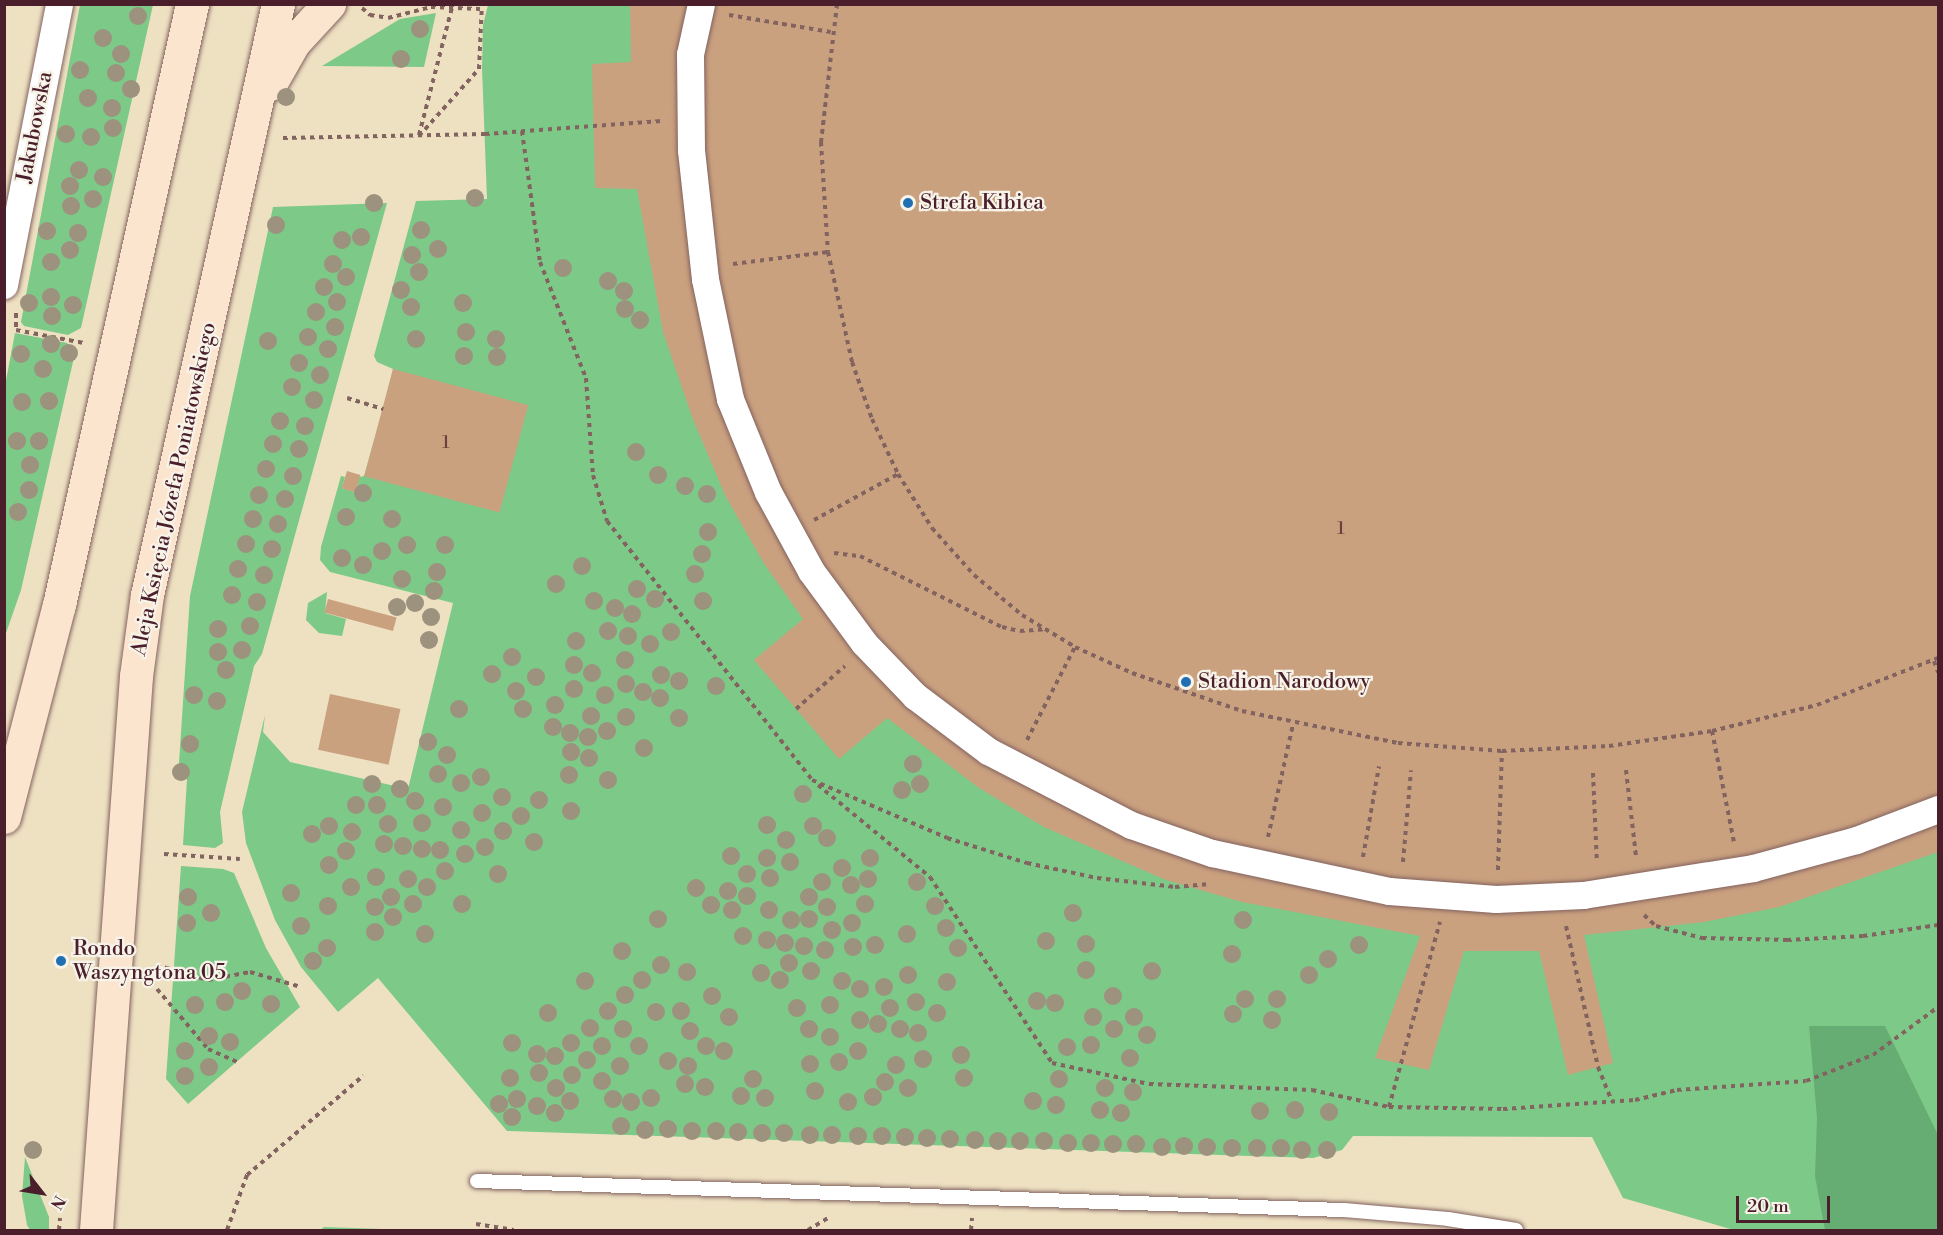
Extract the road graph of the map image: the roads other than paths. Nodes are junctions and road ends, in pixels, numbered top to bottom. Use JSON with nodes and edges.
{"nodes":[{"id":1,"x":59,"y":4,"type":"edge"},
{"id":2,"x":192,"y":4,"type":"edge"},
{"id":3,"x":278,"y":4,"type":"edge"},
{"id":4,"x":329,"y":4,"type":"edge"},
{"id":5,"x":700,"y":6,"type":"edge"},
{"id":6,"x":254,"y":112,"type":"junction"},
{"id":7,"x":4,"y":285,"type":"edge"},
{"id":8,"x":1938,"y":809,"type":"edge"},
{"id":9,"x":4,"y":817,"type":"edge"},
{"id":10,"x":477,"y":1181,"type":"dead end"},
{"id":11,"x":96,"y":1230,"type":"edge"},
{"id":12,"x":1516,"y":1230,"type":"edge"}],
"edges":[{"from":1,"to":7,"type":"street","name":"Jakubowska"},
{"from":2,"to":9,"type":"main road"},
{"from":3,"to":6,"type":"main road","name":"Aleja Księcia Józefa Poniatowskiego"},
{"from":4,"to":6,"type":"main road"},
{"from":5,"to":8,"type":"street"},
{"from":6,"to":11,"type":"main road","name":"Aleja Księcia Józefa Poniatowskiego"},
{"from":10,"to":12,"type":"lane"}]}
